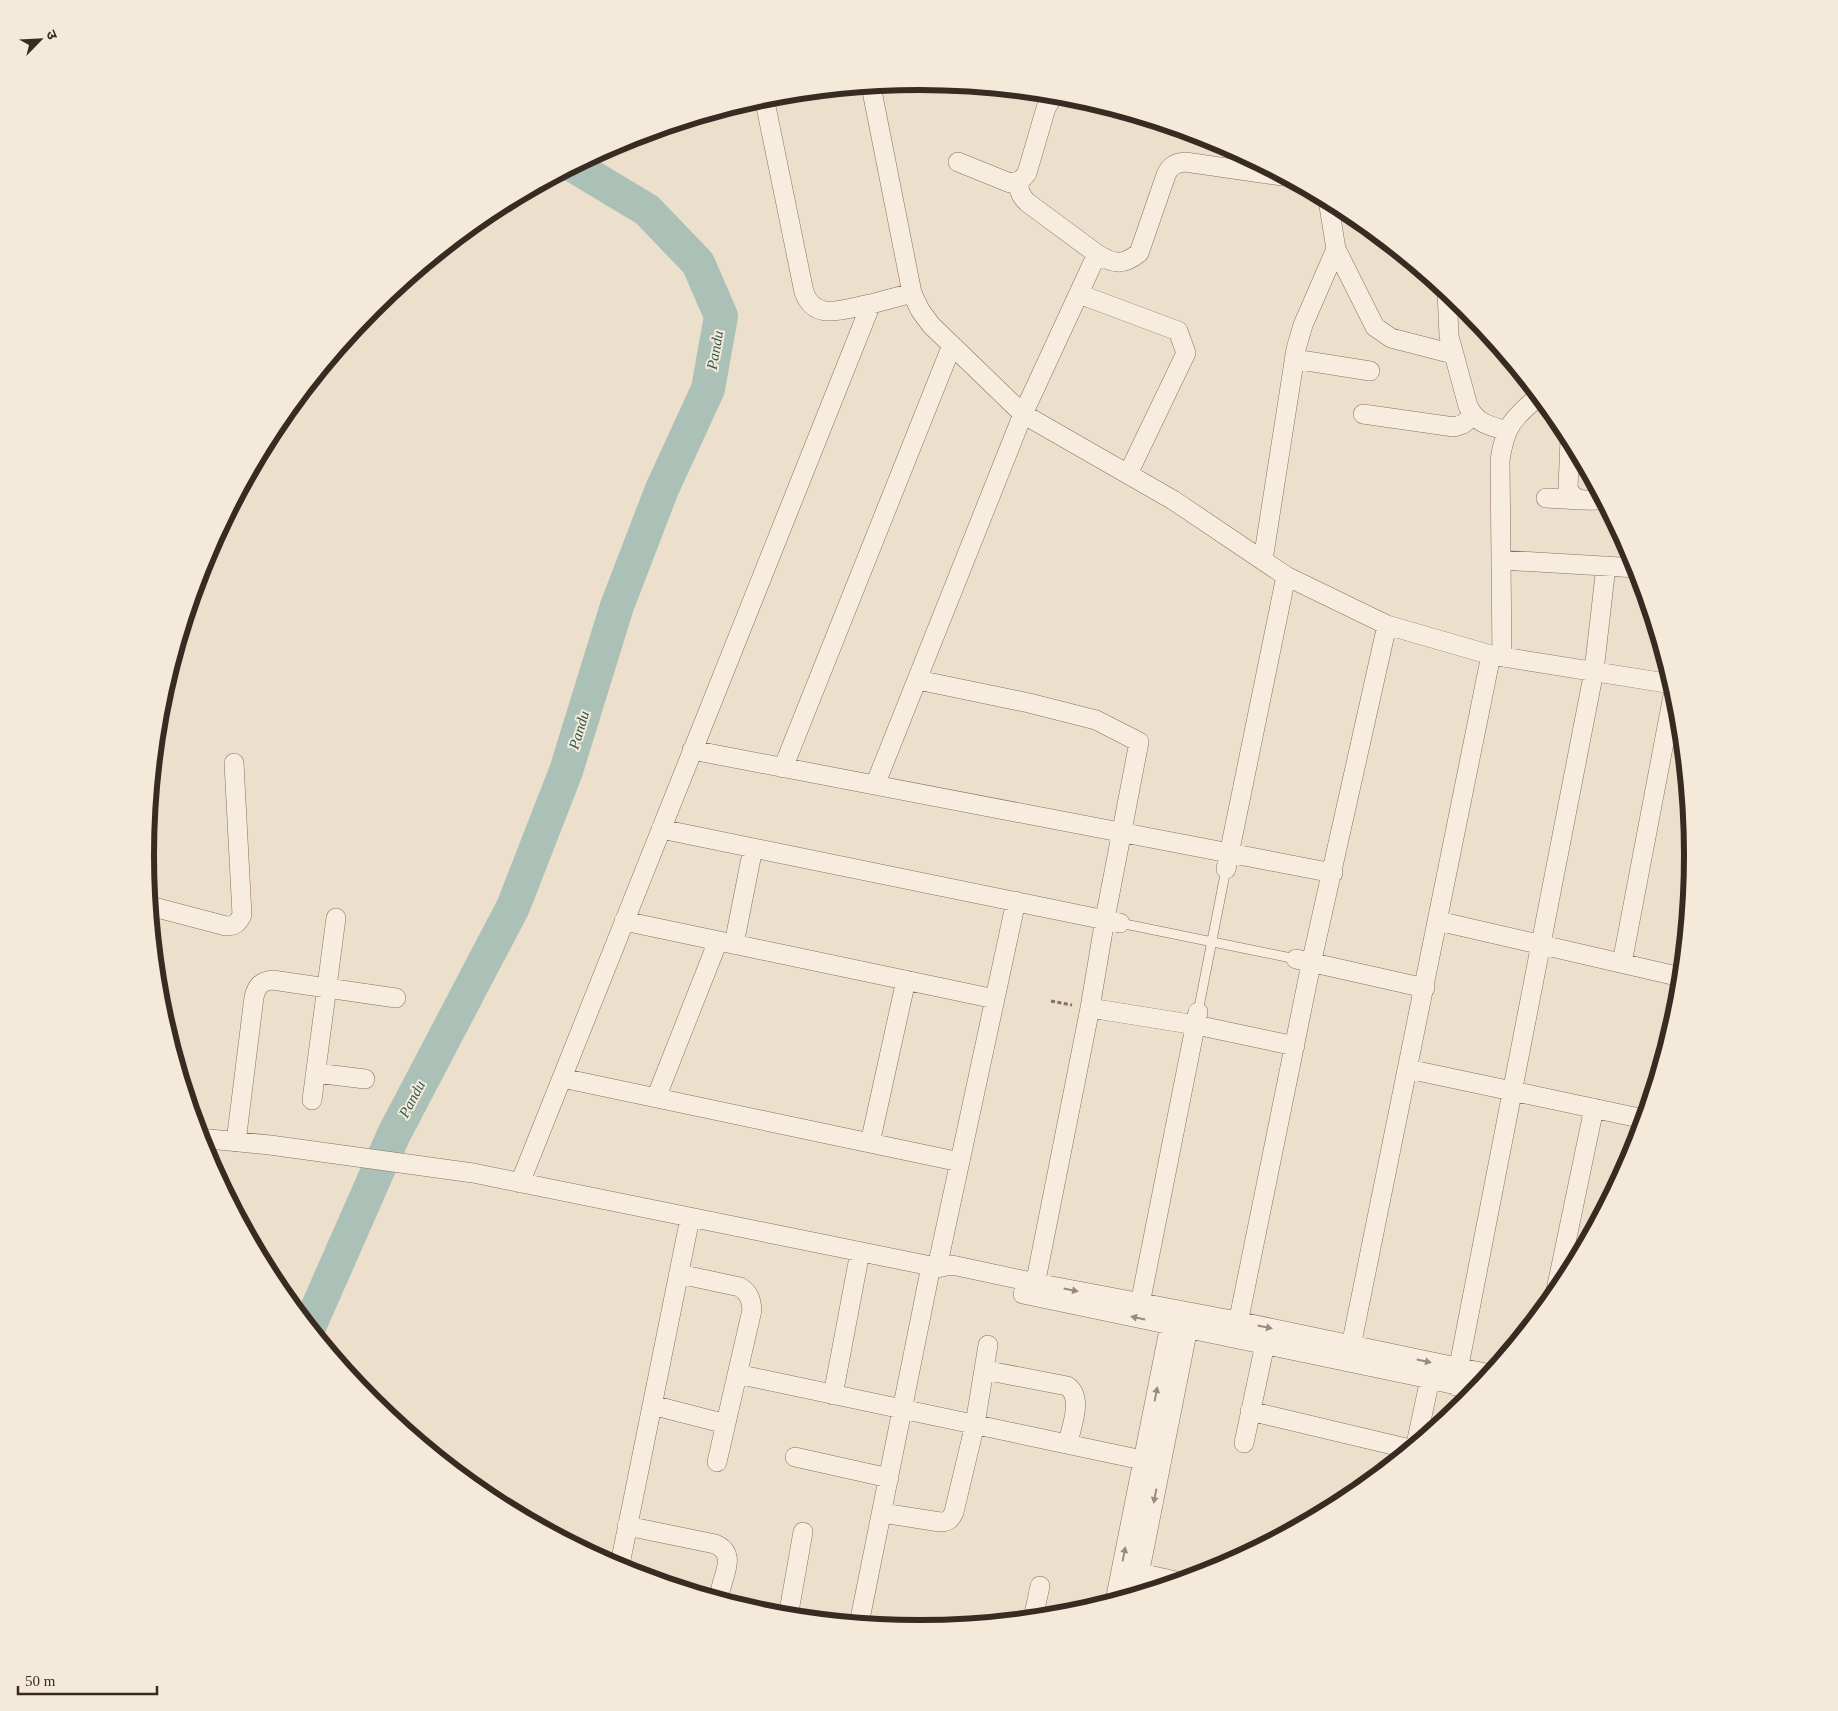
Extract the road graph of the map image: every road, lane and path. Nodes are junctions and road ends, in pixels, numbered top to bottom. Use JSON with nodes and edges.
{"nodes":[{"id":1,"x":872,"y":92,"type":"edge"},
{"id":2,"x":1050,"y":102,"type":"edge"},
{"id":3,"x":766,"y":106,"type":"edge"},
{"id":4,"x":958,"y":162,"type":"dead end"},
{"id":5,"x":1267,"y":174,"type":"edge"},
{"id":6,"x":1018,"y":182,"type":"junction"},
{"id":7,"x":1330,"y":210,"type":"edge"},
{"id":8,"x":1336,"y":249,"type":"junction"},
{"id":9,"x":1097,"y":254,"type":"junction"},
{"id":10,"x":912,"y":294,"type":"junction"},
{"id":11,"x":1079,"y":294,"type":"junction"},
{"id":12,"x":1447,"y":302,"type":"edge"},
{"id":13,"x":870,"y":304,"type":"junction"},
{"id":14,"x":952,"y":345,"type":"junction"},
{"id":15,"x":1453,"y":354,"type":"junction"},
{"id":16,"x":1294,"y":359,"type":"junction"},
{"id":17,"x":1370,"y":371,"type":"dead end"},
{"id":18,"x":1534,"y":400,"type":"edge"},
{"id":19,"x":1023,"y":414,"type":"junction"},
{"id":20,"x":1363,"y":414,"type":"dead end"},
{"id":21,"x":1473,"y":416,"type":"junction"},
{"id":22,"x":1507,"y":431,"type":"junction"},
{"id":23,"x":1569,"y":453,"type":"edge"},
{"id":24,"x":1128,"y":474,"type":"junction"},
{"id":25,"x":1546,"y":498,"type":"dead end"},
{"id":26,"x":1581,"y":500,"type":"junction"},
{"id":27,"x":1597,"y":500,"type":"edge"},
{"id":28,"x":1263,"y":560,"type":"junction"},
{"id":29,"x":1501,"y":560,"type":"junction"},
{"id":30,"x":1606,"y":566,"type":"junction"},
{"id":31,"x":1628,"y":567,"type":"edge"},
{"id":32,"x":1286,"y":576,"type":"junction"},
{"id":33,"x":1387,"y":625,"type":"junction"},
{"id":34,"x":1497,"y":656,"type":"junction"},
{"id":35,"x":1594,"y":671,"type":"junction"},
{"id":36,"x":918,"y":680,"type":"junction"},
{"id":37,"x":1664,"y":683,"type":"edge"},
{"id":38,"x":1670,"y":709,"type":"edge"},
{"id":39,"x":692,"y":750,"type":"junction"},
{"id":40,"x":234,"y":763,"type":"dead end"},
{"id":41,"x":783,"y":768,"type":"junction"},
{"id":42,"x":875,"y":785,"type":"junction"},
{"id":43,"x":661,"y":829,"type":"junction"},
{"id":44,"x":1121,"y":832,"type":"junction"},
{"id":45,"x":753,"y":848,"type":"junction"},
{"id":46,"x":1227,"y":861,"type":"junction"},
{"id":47,"x":1332,"y":873,"type":"junction"},
{"id":48,"x":1016,"y":901,"type":"junction"},
{"id":49,"x":155,"y":907,"type":"edge"},
{"id":50,"x":336,"y":918,"type":"dead end"},
{"id":51,"x":624,"y":921,"type":"junction"},
{"id":52,"x":1112,"y":921,"type":"junction"},
{"id":53,"x":1438,"y":921,"type":"junction"},
{"id":54,"x":1212,"y":942,"type":"junction"},
{"id":55,"x":726,"y":943,"type":"junction"},
{"id":56,"x":1541,"y":944,"type":"junction"},
{"id":57,"x":1304,"y":961,"type":"junction"},
{"id":58,"x":1622,"y":963,"type":"junction"},
{"id":59,"x":1675,"y":976,"type":"edge"},
{"id":60,"x":906,"y":980,"type":"junction"},
{"id":61,"x":327,"y":988,"type":"junction"},
{"id":62,"x":1425,"y":988,"type":"junction"},
{"id":63,"x":396,"y":998,"type":"dead end"},
{"id":64,"x":994,"y":999,"type":"junction"},
{"id":65,"x":1090,"y":1008,"type":"junction"},
{"id":66,"x":1197,"y":1019,"type":"junction"},
{"id":67,"x":1295,"y":1046,"type":"junction"},
{"id":68,"x":1408,"y":1069,"type":"junction"},
{"id":69,"x":316,"y":1073,"type":"junction"},
{"id":70,"x":562,"y":1078,"type":"junction"},
{"id":71,"x":365,"y":1079,"type":"dead end"},
{"id":72,"x":1512,"y":1091,"type":"junction"},
{"id":73,"x":656,"y":1098,"type":"junction"},
{"id":74,"x":312,"y":1100,"type":"dead end"},
{"id":75,"x":1594,"y":1108,"type":"junction"},
{"id":76,"x":1638,"y":1118,"type":"edge"},
{"id":77,"x":208,"y":1139,"type":"edge"},
{"id":78,"x":236,"y":1142,"type":"junction"},
{"id":79,"x":870,"y":1143,"type":"junction"},
{"id":80,"x":960,"y":1162,"type":"junction"},
{"id":81,"x":520,"y":1183,"type":"junction"},
{"id":82,"x":690,"y":1218,"type":"junction"},
{"id":83,"x":860,"y":1252,"type":"junction"},
{"id":84,"x":934,"y":1267,"type":"junction"},
{"id":85,"x":679,"y":1274,"type":"junction"},
{"id":86,"x":1559,"y":1274,"type":"edge"},
{"id":87,"x":1034,"y":1290,"type":"junction"},
{"id":88,"x":1140,"y":1304,"type":"junction"},
{"id":89,"x":1180,"y":1323,"type":"junction"},
{"id":90,"x":1236,"y":1330,"type":"junction"},
{"id":91,"x":1265,"y":1344,"type":"junction"},
{"id":92,"x":988,"y":1345,"type":"dead end"},
{"id":93,"x":1350,"y":1354,"type":"junction"},
{"id":94,"x":984,"y":1370,"type":"junction"},
{"id":95,"x":737,"y":1374,"type":"junction"},
{"id":96,"x":1481,"y":1375,"type":"edge"},
{"id":97,"x":1457,"y":1377,"type":"junction"},
{"id":98,"x":1430,"y":1379,"type":"junction"},
{"id":99,"x":1471,"y":1386,"type":"edge"},
{"id":100,"x":833,"y":1394,"type":"junction"},
{"id":101,"x":652,"y":1405,"type":"junction"},
{"id":102,"x":903,"y":1409,"type":"junction"},
{"id":103,"x":1250,"y":1411,"type":"junction"},
{"id":104,"x":726,"y":1424,"type":"junction"},
{"id":105,"x":975,"y":1424,"type":"junction"},
{"id":106,"x":1418,"y":1436,"type":"edge"},
{"id":107,"x":1244,"y":1442,"type":"dead end"},
{"id":108,"x":1068,"y":1443,"type":"junction"},
{"id":109,"x":1404,"y":1448,"type":"edge"},
{"id":110,"x":795,"y":1457,"type":"dead end"},
{"id":111,"x":1143,"y":1460,"type":"junction"},
{"id":112,"x":717,"y":1462,"type":"dead end"},
{"id":113,"x":1162,"y":1464,"type":"junction"},
{"id":114,"x":889,"y":1478,"type":"junction"},
{"id":115,"x":882,"y":1513,"type":"junction"},
{"id":116,"x":627,"y":1526,"type":"junction"},
{"id":117,"x":803,"y":1532,"type":"dead end"},
{"id":118,"x":621,"y":1561,"type":"edge"},
{"id":119,"x":1140,"y":1573,"type":"junction"},
{"id":120,"x":1167,"y":1579,"type":"edge"},
{"id":121,"x":1040,"y":1586,"type":"dead end"},
{"id":122,"x":722,"y":1588,"type":"dead end"},
{"id":123,"x":1136,"y":1589,"type":"edge"},
{"id":124,"x":1115,"y":1595,"type":"edge"},
{"id":125,"x":789,"y":1609,"type":"edge"},
{"id":126,"x":1034,"y":1611,"type":"edge"},
{"id":127,"x":860,"y":1618,"type":"edge"}],
"edges":[{"from":1,"to":10,"type":"street"},
{"from":2,"to":6,"type":"street"},
{"from":3,"to":13,"type":"street"},
{"from":4,"to":6,"type":"street"},
{"from":5,"to":9,"type":"street"},
{"from":6,"to":9,"type":"street"},
{"from":7,"to":8,"type":"street"},
{"from":8,"to":15,"type":"street"},
{"from":8,"to":16,"type":"street"},
{"from":9,"to":11,"type":"street"},
{"from":10,"to":13,"type":"street"},
{"from":10,"to":14,"type":"street"},
{"from":11,"to":19,"type":"street"},
{"from":11,"to":24,"type":"street"},
{"from":12,"to":15,"type":"street"},
{"from":13,"to":39,"type":"street"},
{"from":14,"to":19,"type":"street"},
{"from":14,"to":41,"type":"street"},
{"from":15,"to":21,"type":"street"},
{"from":16,"to":17,"type":"street"},
{"from":16,"to":28,"type":"street"},
{"from":18,"to":22,"type":"street"},
{"from":19,"to":24,"type":"street"},
{"from":19,"to":36,"type":"street"},
{"from":20,"to":21,"type":"street"},
{"from":21,"to":22,"type":"street"},
{"from":22,"to":29,"type":"street"},
{"from":23,"to":26,"type":"street"},
{"from":24,"to":28,"type":"street"},
{"from":25,"to":26,"type":"street"},
{"from":26,"to":27,"type":"street"},
{"from":28,"to":32,"type":"street"},
{"from":29,"to":30,"type":"street"},
{"from":29,"to":34,"type":"street"},
{"from":30,"to":31,"type":"street"},
{"from":30,"to":35,"type":"street"},
{"from":32,"to":33,"type":"street"},
{"from":32,"to":46,"type":"street"},
{"from":33,"to":34,"type":"street"},
{"from":33,"to":47,"type":"street"},
{"from":34,"to":35,"type":"street"},
{"from":34,"to":53,"type":"street"},
{"from":35,"to":37,"type":"street"},
{"from":35,"to":56,"type":"street"},
{"from":36,"to":42,"type":"street"},
{"from":36,"to":44,"type":"street"},
{"from":38,"to":58,"type":"street"},
{"from":39,"to":41,"type":"street"},
{"from":39,"to":43,"type":"street"},
{"from":40,"to":49,"type":"street"},
{"from":41,"to":42,"type":"street"},
{"from":42,"to":44,"type":"street"},
{"from":43,"to":45,"type":"street"},
{"from":43,"to":51,"type":"street"},
{"from":44,"to":46,"type":"street"},
{"from":44,"to":52,"type":"street"},
{"from":45,"to":48,"type":"street"},
{"from":45,"to":55,"type":"street"},
{"from":46,"to":47,"type":"street"},
{"from":46,"to":54,"type":"lane"},
{"from":47,"to":57,"type":"street"},
{"from":48,"to":52,"type":"street"},
{"from":48,"to":64,"type":"street"},
{"from":50,"to":61,"type":"street"},
{"from":51,"to":55,"type":"street"},
{"from":51,"to":70,"type":"street"},
{"from":52,"to":54,"type":"lane"},
{"from":52,"to":65,"type":"street"},
{"from":53,"to":56,"type":"street"},
{"from":53,"to":62,"type":"street"},
{"from":54,"to":57,"type":"lane"},
{"from":54,"to":66,"type":"lane"},
{"from":55,"to":60,"type":"street"},
{"from":55,"to":73,"type":"street"},
{"from":56,"to":58,"type":"street"},
{"from":56,"to":72,"type":"street"},
{"from":57,"to":62,"type":"street"},
{"from":57,"to":67,"type":"street"},
{"from":58,"to":59,"type":"street"},
{"from":60,"to":64,"type":"street"},
{"from":60,"to":79,"type":"street"},
{"from":61,"to":63,"type":"street"},
{"from":61,"to":69,"type":"street"},
{"from":61,"to":78,"type":"street"},
{"from":62,"to":68,"type":"street"},
{"from":64,"to":80,"type":"street"},
{"from":65,"to":66,"type":"street"},
{"from":65,"to":87,"type":"street"},
{"from":66,"to":67,"type":"street"},
{"from":66,"to":88,"type":"street"},
{"from":67,"to":90,"type":"street"},
{"from":68,"to":72,"type":"street"},
{"from":68,"to":93,"type":"street"},
{"from":69,"to":71,"type":"street"},
{"from":69,"to":74,"type":"street"},
{"from":70,"to":73,"type":"street"},
{"from":70,"to":81,"type":"street"},
{"from":72,"to":75,"type":"street"},
{"from":72,"to":97,"type":"street"},
{"from":73,"to":79,"type":"street"},
{"from":75,"to":76,"type":"street"},
{"from":75,"to":86,"type":"street"},
{"from":77,"to":78,"type":"street"},
{"from":78,"to":81,"type":"street"},
{"from":79,"to":80,"type":"street"},
{"from":80,"to":84,"type":"street"},
{"from":81,"to":82,"type":"street"},
{"from":82,"to":83,"type":"street"},
{"from":82,"to":85,"type":"street"},
{"from":83,"to":84,"type":"street"},
{"from":83,"to":100,"type":"street"},
{"from":84,"to":87,"type":"street"},
{"from":84,"to":102,"type":"street"},
{"from":85,"to":95,"type":"street"},
{"from":85,"to":101,"type":"street"},
{"from":87,"to":88,"type":"street","one_way":true},
{"from":89,"to":87,"type":"street","one_way":true},
{"from":88,"to":89,"type":"street"},
{"from":89,"to":90,"type":"street"},
{"from":111,"to":89,"type":"street","one_way":true},
{"from":89,"to":113,"type":"street"},
{"from":90,"to":91,"type":"street"},
{"from":90,"to":93,"type":"street","one_way":true},
{"from":91,"to":93,"type":"street"},
{"from":91,"to":103,"type":"street"},
{"from":92,"to":94,"type":"street"},
{"from":93,"to":97,"type":"street","one_way":true},
{"from":93,"to":98,"type":"street"},
{"from":94,"to":105,"type":"street"},
{"from":94,"to":108,"type":"street"},
{"from":95,"to":100,"type":"street"},
{"from":95,"to":104,"type":"street"},
{"from":96,"to":97,"type":"street"},
{"from":97,"to":98,"type":"street"},
{"from":97,"to":99,"type":"street"},
{"from":98,"to":106,"type":"street"},
{"from":100,"to":102,"type":"street"},
{"from":101,"to":104,"type":"street"},
{"from":101,"to":116,"type":"street"},
{"from":102,"to":105,"type":"street"},
{"from":102,"to":114,"type":"street"},
{"from":103,"to":107,"type":"street"},
{"from":103,"to":109,"type":"street"},
{"from":104,"to":112,"type":"street"},
{"from":105,"to":108,"type":"street"},
{"from":105,"to":115,"type":"street"},
{"from":108,"to":111,"type":"street"},
{"from":110,"to":114,"type":"street"},
{"from":111,"to":113,"type":"street"},
{"from":124,"to":111,"type":"street","one_way":true},
{"from":113,"to":119,"type":"street","one_way":true},
{"from":114,"to":115,"type":"street"},
{"from":115,"to":127,"type":"street"},
{"from":116,"to":118,"type":"street"},
{"from":116,"to":122,"type":"street"},
{"from":117,"to":125,"type":"street"},
{"from":119,"to":120,"type":"street"},
{"from":119,"to":123,"type":"street"},
{"from":121,"to":126,"type":"street"}]}
